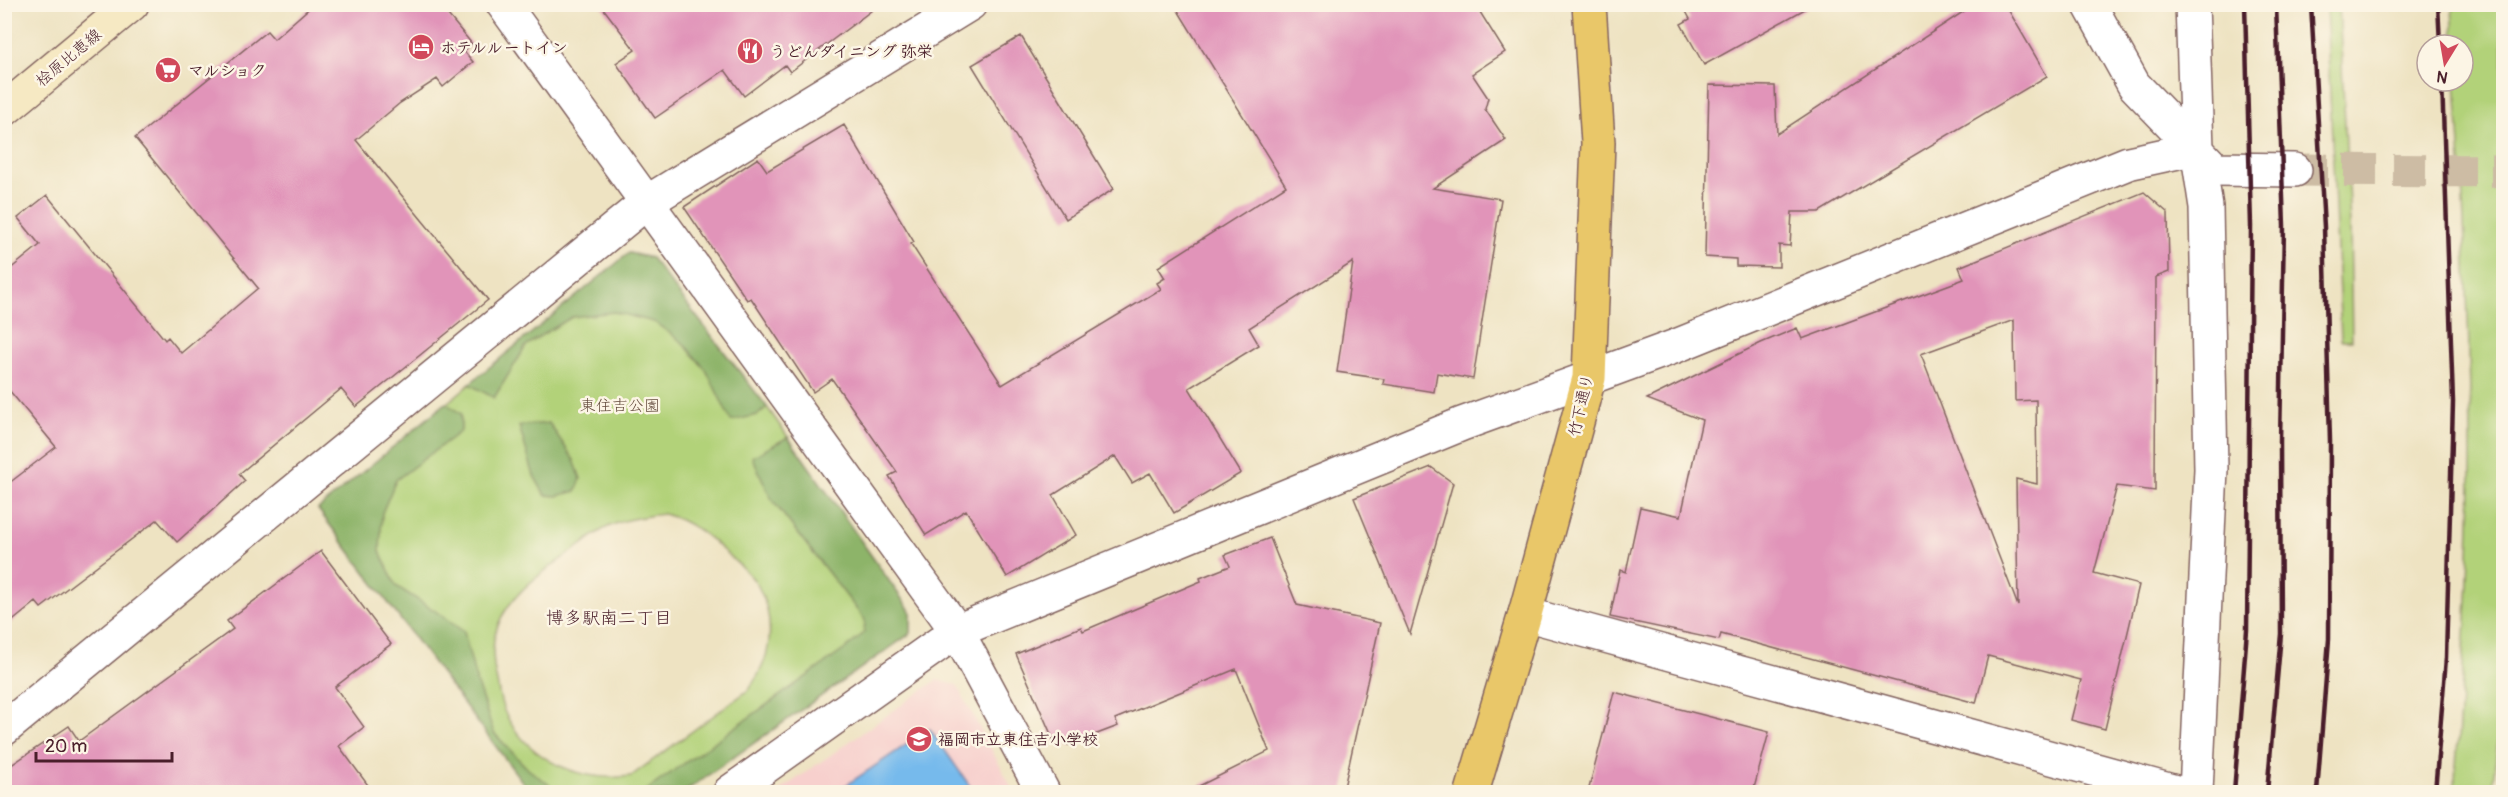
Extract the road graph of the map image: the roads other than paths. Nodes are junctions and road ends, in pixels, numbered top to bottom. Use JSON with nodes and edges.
{"nodes":[{"id":1,"x":132,"y":4,"type":"edge"},
{"id":2,"x":502,"y":4,"type":"edge"},
{"id":3,"x":970,"y":4,"type":"edge"},
{"id":4,"x":1590,"y":4,"type":"edge"},
{"id":5,"x":2089,"y":4,"type":"edge"},
{"id":6,"x":2192,"y":4,"type":"edge"},
{"id":7,"x":4,"y":110,"type":"edge"},
{"id":8,"x":2197,"y":148,"type":"junction"},
{"id":9,"x":2295,"y":170,"type":"tunnel mouth"},
{"id":10,"x":647,"y":202,"type":"junction"},
{"id":11,"x":1589,"y":378,"type":"junction"},
{"id":12,"x":1525,"y":614,"type":"junction"},
{"id":13,"x":957,"y":631,"type":"junction"},
{"id":14,"x":4,"y":729,"type":"edge"},
{"id":15,"x":730,"y":792,"type":"edge"},
{"id":16,"x":1043,"y":792,"type":"edge"},
{"id":17,"x":1472,"y":792,"type":"edge"},
{"id":18,"x":2176,"y":792,"type":"edge"},
{"id":19,"x":2196,"y":792,"type":"edge"}],
"edges":[{"from":1,"to":7,"type":"main road","name":"桧原比恵線"},
{"from":2,"to":10,"type":"street"},
{"from":3,"to":10,"type":"street"},
{"from":4,"to":11,"type":"highway","name":"竹下通り"},
{"from":5,"to":8,"type":"street"},
{"from":6,"to":8,"type":"street"},
{"from":8,"to":9,"type":"street"},
{"from":8,"to":11,"type":"street"},
{"from":8,"to":19,"type":"street"},
{"from":10,"to":13,"type":"street"},
{"from":10,"to":14,"type":"street"},
{"from":11,"to":12,"type":"highway","name":"竹下通り"},
{"from":11,"to":13,"type":"street"},
{"from":12,"to":17,"type":"highway","name":"竹下通り"},
{"from":12,"to":18,"type":"street"},
{"from":13,"to":15,"type":"street"},
{"from":13,"to":16,"type":"street"}]}
